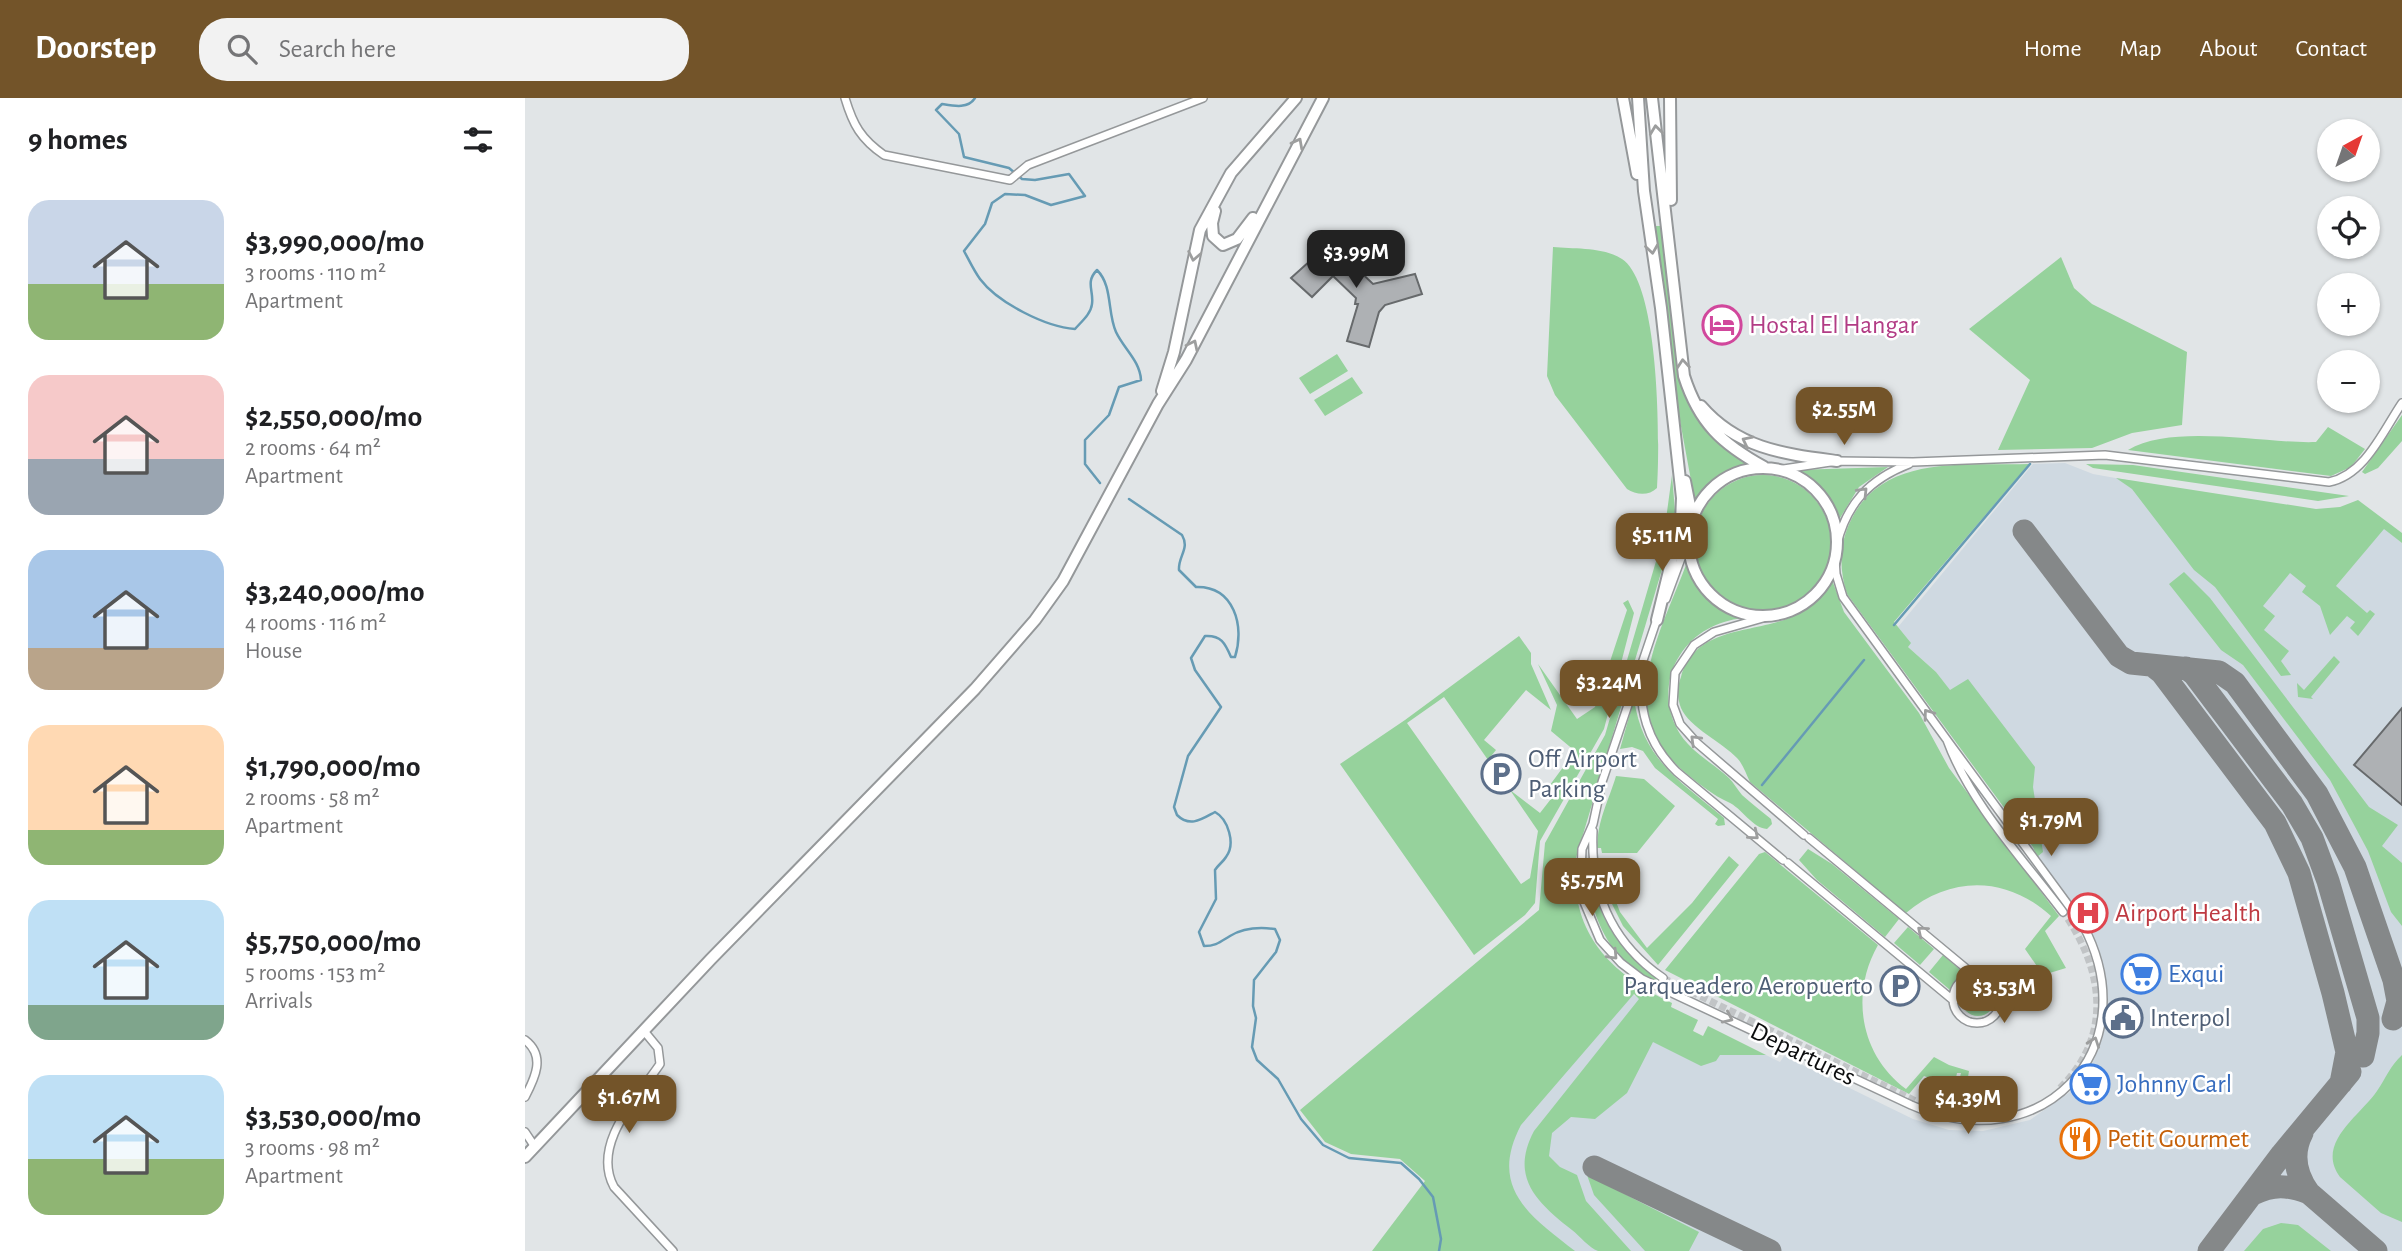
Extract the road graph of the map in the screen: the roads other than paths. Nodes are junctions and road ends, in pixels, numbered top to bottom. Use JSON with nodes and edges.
{"nodes":[{"id":1,"x":845,"y":98,"type":"edge"},
{"id":2,"x":1203,"y":98,"type":"edge"},
{"id":3,"x":1296,"y":98,"type":"edge"},
{"id":4,"x":1323,"y":98,"type":"edge"},
{"id":5,"x":1623,"y":98,"type":"edge"},
{"id":6,"x":1638,"y":98,"type":"edge"},
{"id":7,"x":1652,"y":98,"type":"edge"},
{"id":8,"x":1670,"y":98,"type":"edge"},
{"id":9,"x":1224,"y":185,"type":"junction"},
{"id":10,"x":1644,"y":191,"type":"junction"},
{"id":11,"x":1269,"y":198,"type":"junction"},
{"id":12,"x":1674,"y":271,"type":"junction"},
{"id":13,"x":1689,"y":392,"type":"junction"},
{"id":14,"x":2402,"y":403,"type":"edge"},
{"id":15,"x":1158,"y":404,"type":"junction"},
{"id":16,"x":1837,"y":460,"type":"junction"},
{"id":17,"x":1913,"y":463,"type":"junction"},
{"id":18,"x":1680,"y":465,"type":"junction"},
{"id":19,"x":1772,"y":469,"type":"junction"},
{"id":20,"x":1692,"y":521,"type":"junction"},
{"id":21,"x":1690,"y":534,"type":"junction"},
{"id":22,"x":1837,"y":544,"type":"junction"},
{"id":23,"x":1835,"y":559,"type":"junction"},
{"id":24,"x":1770,"y":616,"type":"junction"},
{"id":25,"x":1657,"y":620,"type":"junction"},
{"id":26,"x":1647,"y":650,"type":"junction"},
{"id":27,"x":1947,"y":740,"type":"junction"},
{"id":28,"x":1593,"y":824,"type":"junction"},
{"id":29,"x":2063,"y":912,"type":"tunnel mouth"},
{"id":30,"x":1974,"y":975,"type":"junction"},
{"id":31,"x":1663,"y":978,"type":"tunnel mouth"},
{"id":32,"x":1954,"y":1001,"type":"junction"},
{"id":33,"x":644,"y":1031,"type":"junction"},
{"id":34,"x":525,"y":1040,"type":"edge"},
{"id":35,"x":525,"y":1097,"type":"edge"},
{"id":36,"x":525,"y":1132,"type":"edge"},
{"id":37,"x":535,"y":1147,"type":"junction"},
{"id":38,"x":525,"y":1157,"type":"edge"},
{"id":39,"x":673,"y":1251,"type":"edge"}],
"edges":[{"from":1,"to":2,"type":"street"},
{"from":3,"to":9,"type":"main road"},
{"from":11,"to":4,"type":"main road","one_way":true},
{"from":5,"to":10,"type":"main road"},
{"from":6,"to":10,"type":"main road"},
{"from":12,"to":7,"type":"main road","one_way":true},
{"from":8,"to":12,"type":"main road"},
{"from":9,"to":11,"type":"main road"},
{"from":9,"to":15,"type":"main road","one_way":true},
{"from":10,"to":18,"type":"main road","one_way":true},
{"from":15,"to":11,"type":"main road","one_way":true},
{"from":13,"to":12,"type":"main road","one_way":true},
{"from":16,"to":13,"type":"main road","one_way":true},
{"from":13,"to":19,"type":"main road"},
{"from":14,"to":17,"type":"street"},
{"from":15,"to":33,"type":"main road"},
{"from":16,"to":17,"type":"street"},
{"from":16,"to":19,"type":"street"},
{"from":22,"to":17,"type":"street","one_way":true},
{"from":18,"to":20,"type":"main road"},
{"from":18,"to":25,"type":"main road"},
{"from":19,"to":20,"type":"main road"},
{"from":19,"to":22,"type":"main road"},
{"from":20,"to":21,"type":"main road"},
{"from":21,"to":24,"type":"main road"},
{"from":21,"to":25,"type":"street"},
{"from":22,"to":23,"type":"main road"},
{"from":23,"to":24,"type":"main road"},
{"from":27,"to":23,"type":"street","one_way":true},
{"from":30,"to":24,"type":"street","one_way":true},
{"from":25,"to":26,"type":"street"},
{"from":26,"to":28,"type":"street"},
{"from":26,"to":32,"type":"street","one_way":true},
{"from":28,"to":27,"type":"street","name":"Departures","one_way":true},
{"from":27,"to":29,"type":"street"},
{"from":28,"to":31,"type":"street"},
{"from":30,"to":32,"type":"street"},
{"from":30,"to":32,"type":"street"},
{"from":33,"to":37,"type":"main road"},
{"from":33,"to":39,"type":"street"},
{"from":34,"to":35,"type":"street"},
{"from":36,"to":37,"type":"street"},
{"from":37,"to":38,"type":"main road"}]}
